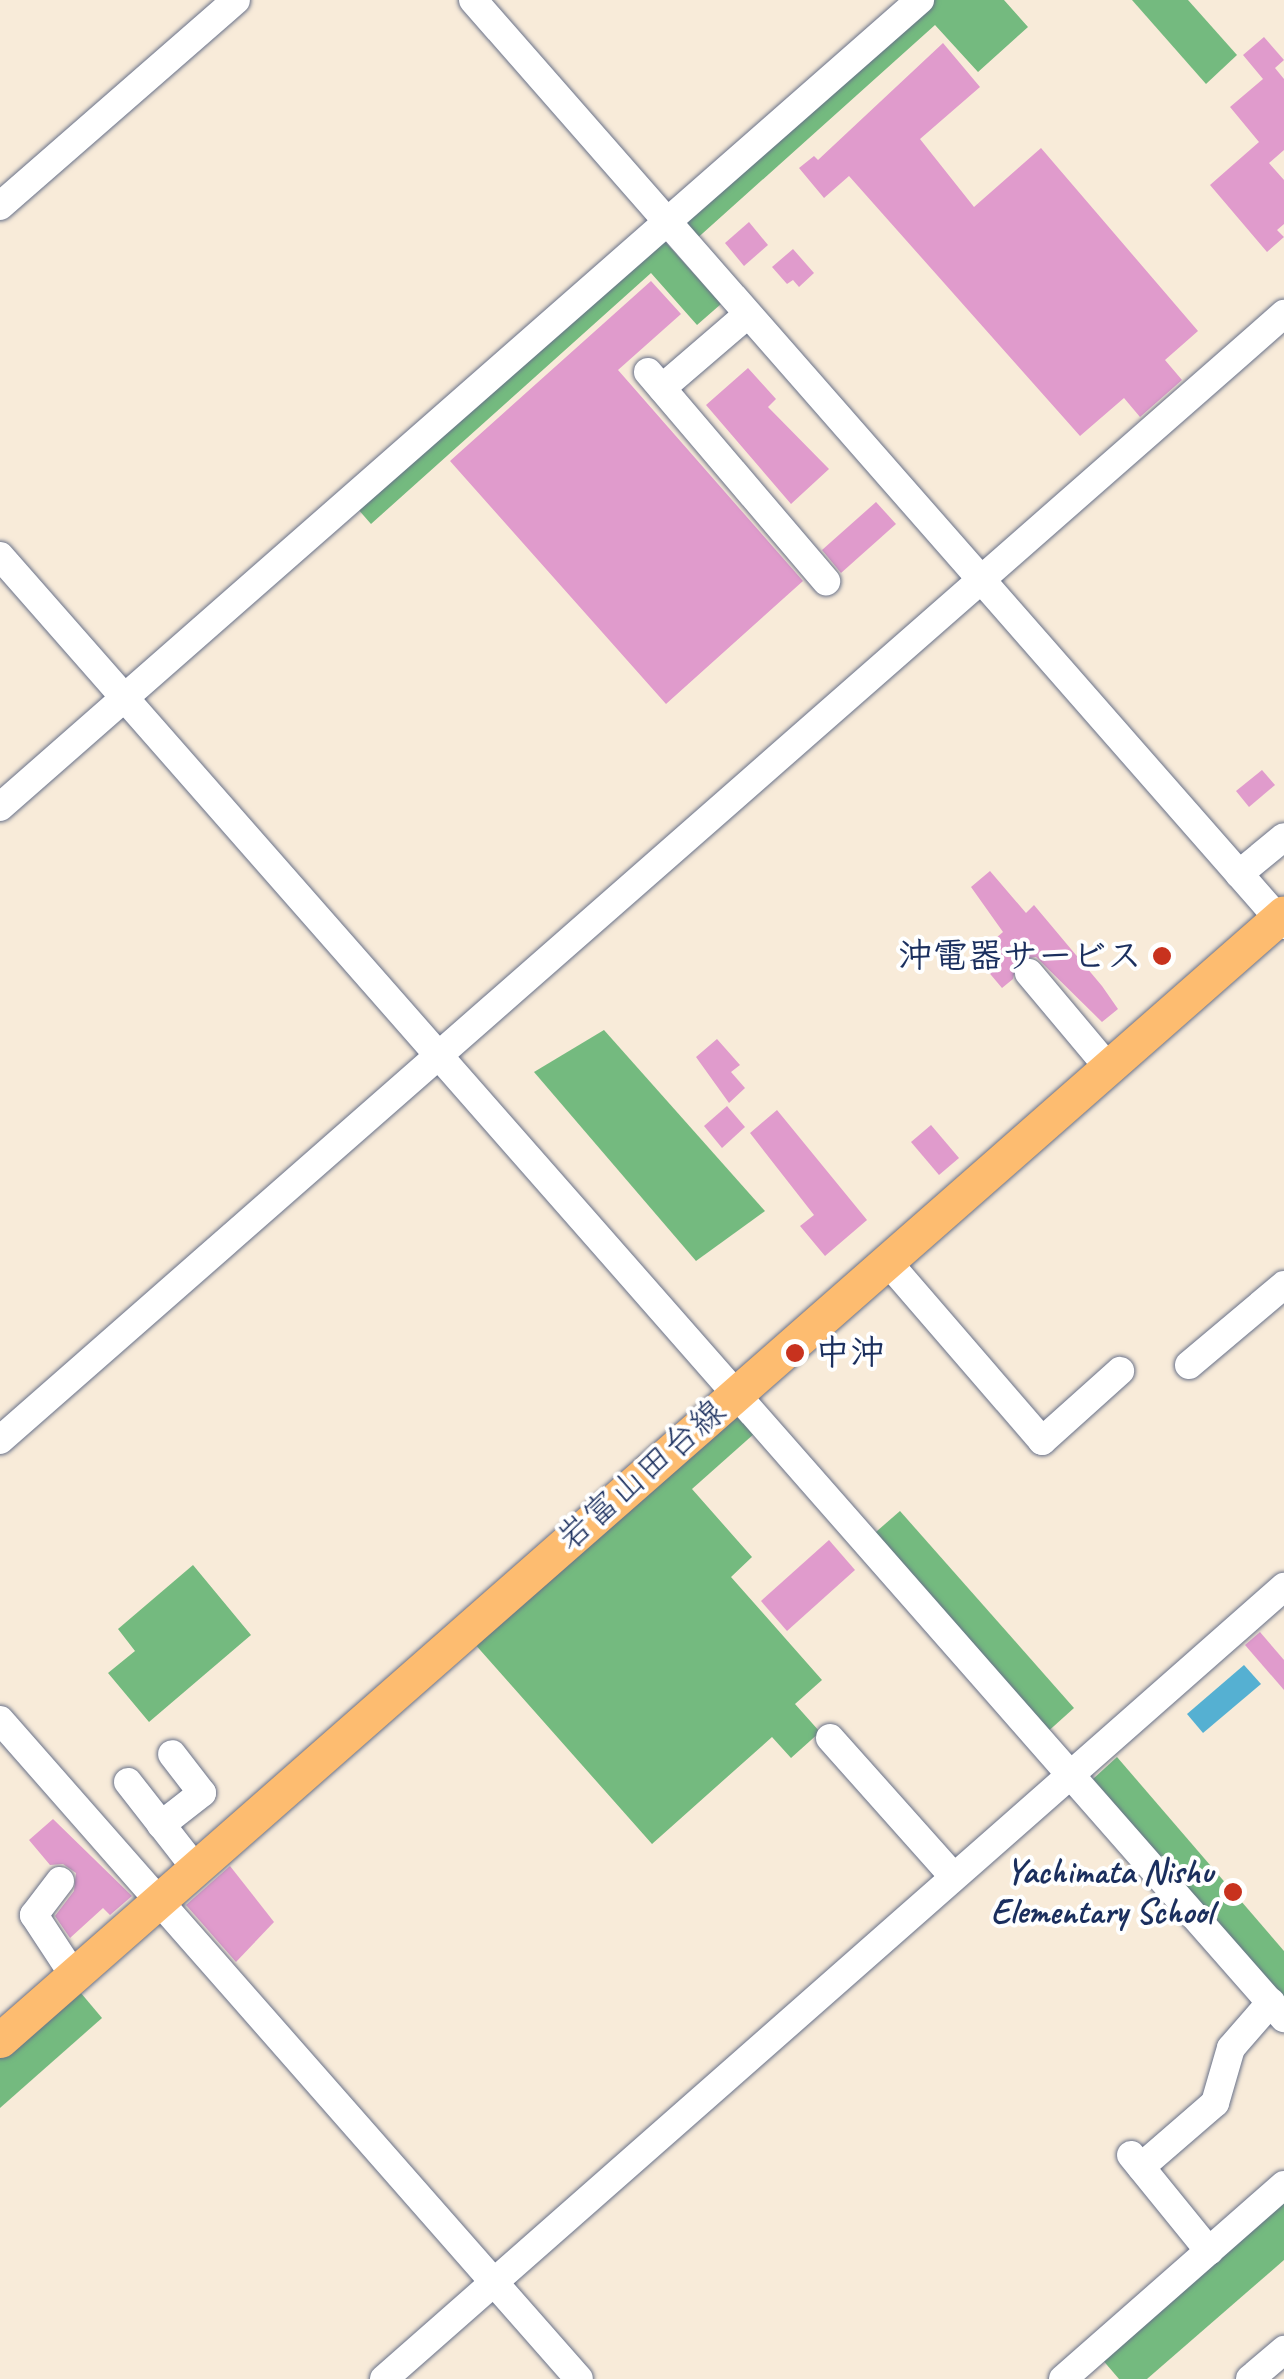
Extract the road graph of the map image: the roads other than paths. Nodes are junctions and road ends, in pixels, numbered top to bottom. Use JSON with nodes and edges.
{"nodes":[{"id":1,"x":236,"y":0,"type":"edge"},
{"id":2,"x":473,"y":0,"type":"edge"},
{"id":3,"x":920,"y":0,"type":"edge"},
{"id":4,"x":0,"y":206,"type":"edge"},
{"id":5,"x":668,"y":222,"type":"junction"},
{"id":6,"x":748,"y":314,"type":"junction"},
{"id":7,"x":1284,"y":314,"type":"edge"},
{"id":8,"x":0,"y":556,"type":"edge"},
{"id":9,"x":826,"y":580,"type":"dead end"},
{"id":10,"x":983,"y":582,"type":"junction"},
{"id":11,"x":122,"y":696,"type":"junction"},
{"id":12,"x":0,"y":808,"type":"edge"},
{"id":13,"x":1284,"y":836,"type":"edge"},
{"id":14,"x":1239,"y":874,"type":"junction"},
{"id":15,"x":1282,"y":919,"type":"edge"},
{"id":16,"x":1030,"y":973,"type":"dead end"},
{"id":17,"x":441,"y":1051,"type":"junction"},
{"id":18,"x":1108,"y":1067,"type":"junction"},
{"id":19,"x":886,"y":1260,"type":"junction"},
{"id":20,"x":1284,"y":1285,"type":"edge"},
{"id":21,"x":1189,"y":1364,"type":"dead end"},
{"id":22,"x":1120,"y":1372,"type":"dead end"},
{"id":23,"x":732,"y":1395,"type":"junction"},
{"id":24,"x":0,"y":1440,"type":"edge"},
{"id":25,"x":1284,"y":1586,"type":"edge"},
{"id":26,"x":0,"y":1720,"type":"edge"},
{"id":27,"x":830,"y":1738,"type":"dead end"},
{"id":28,"x":172,"y":1754,"type":"dead end"},
{"id":29,"x":1073,"y":1776,"type":"junction"},
{"id":30,"x":128,"y":1782,"type":"dead end"},
{"id":31,"x":161,"y":1825,"type":"junction"},
{"id":32,"x":196,"y":1869,"type":"junction"},
{"id":33,"x":954,"y":1876,"type":"junction"},
{"id":34,"x":60,"y":1881,"type":"dead end"},
{"id":35,"x":158,"y":1903,"type":"junction"},
{"id":36,"x":74,"y":1976,"type":"junction"},
{"id":37,"x":1277,"y":2010,"type":"edge"},
{"id":38,"x":0,"y":2040,"type":"edge"},
{"id":39,"x":1284,"y":2185,"type":"edge"},
{"id":40,"x":1209,"y":2251,"type":"junction"},
{"id":41,"x":494,"y":2283,"type":"junction"},
{"id":42,"x":1284,"y":2350,"type":"edge"},
{"id":43,"x":384,"y":2379,"type":"edge"},
{"id":44,"x":579,"y":2379,"type":"edge"},
{"id":45,"x":1063,"y":2379,"type":"edge"},
{"id":46,"x":1250,"y":2379,"type":"edge"}],
"edges":[{"from":1,"to":4,"type":"street"},
{"from":2,"to":5,"type":"street"},
{"from":3,"to":5,"type":"street"},
{"from":5,"to":6,"type":"street"},
{"from":5,"to":11,"type":"street"},
{"from":6,"to":9,"type":"street"},
{"from":6,"to":10,"type":"street"},
{"from":7,"to":10,"type":"street"},
{"from":8,"to":11,"type":"street"},
{"from":10,"to":14,"type":"street"},
{"from":10,"to":17,"type":"street"},
{"from":11,"to":12,"type":"street"},
{"from":11,"to":17,"type":"street"},
{"from":13,"to":14,"type":"street"},
{"from":14,"to":15,"type":"street"},
{"from":15,"to":18,"type":"main road","name":"岩富山田台線"},
{"from":16,"to":18,"type":"street"},
{"from":17,"to":23,"type":"street"},
{"from":17,"to":24,"type":"street"},
{"from":18,"to":19,"type":"main road","name":"岩富山田台線"},
{"from":19,"to":22,"type":"street"},
{"from":19,"to":23,"type":"main road","name":"岩富山田台線"},
{"from":20,"to":21,"type":"street"},
{"from":23,"to":29,"type":"street"},
{"from":23,"to":32,"type":"main road","name":"岩富山田台線"},
{"from":25,"to":29,"type":"street"},
{"from":26,"to":35,"type":"street"},
{"from":27,"to":33,"type":"street"},
{"from":28,"to":31,"type":"street"},
{"from":29,"to":33,"type":"street"},
{"from":29,"to":37,"type":"street"},
{"from":30,"to":31,"type":"street"},
{"from":31,"to":32,"type":"street"},
{"from":32,"to":35,"type":"main road","name":"岩富山田台線"},
{"from":33,"to":41,"type":"street"},
{"from":34,"to":36,"type":"street"},
{"from":35,"to":36,"type":"main road","name":"岩富山田台線"},
{"from":35,"to":41,"type":"street"},
{"from":36,"to":38,"type":"main road","name":"岩富山田台線"},
{"from":37,"to":40,"type":"street"},
{"from":39,"to":40,"type":"street"},
{"from":40,"to":45,"type":"street"},
{"from":41,"to":43,"type":"street"},
{"from":41,"to":44,"type":"street"},
{"from":42,"to":46,"type":"street"}]}
